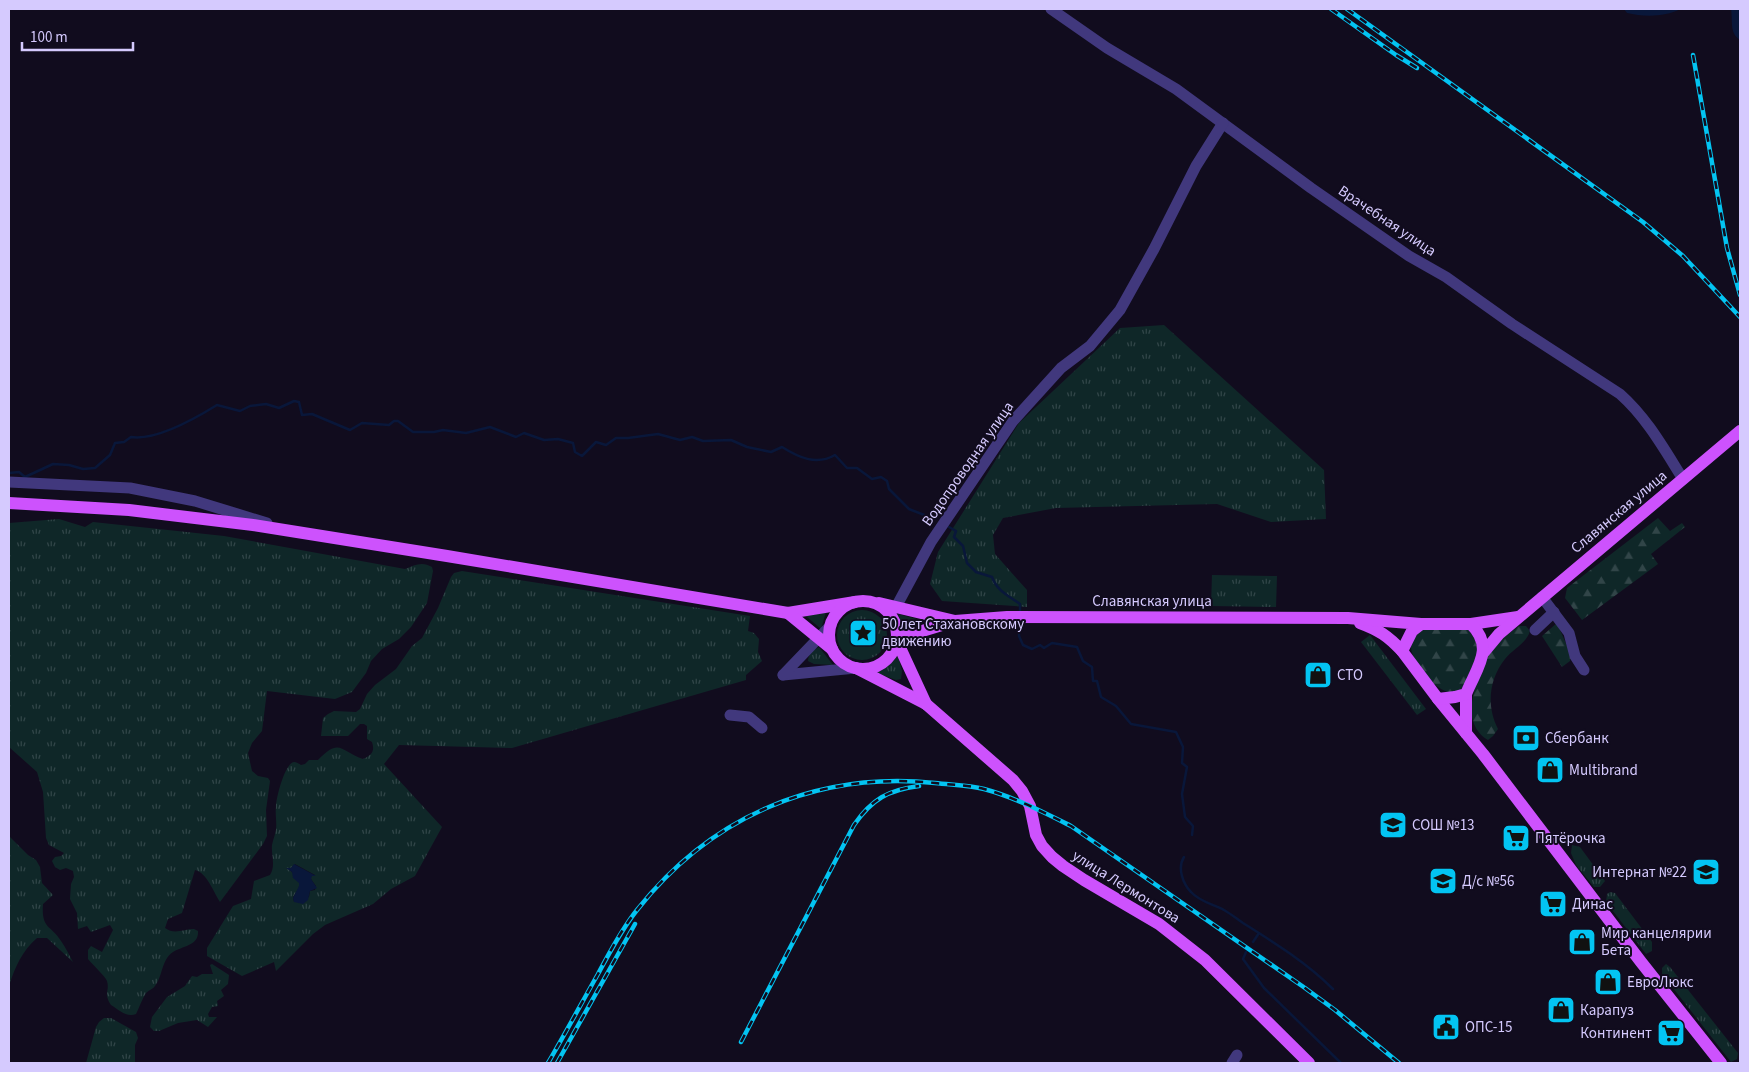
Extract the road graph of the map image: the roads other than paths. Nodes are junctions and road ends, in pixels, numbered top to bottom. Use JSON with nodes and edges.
{"nodes":[{"id":1,"x":1051,"y":9,"type":"edge"},
{"id":2,"x":1223,"y":123,"type":"junction"},
{"id":3,"x":1740,"y":431,"type":"edge"},
{"id":4,"x":1683,"y":479,"type":"junction"},
{"id":5,"x":9,"y":482,"type":"edge"},
{"id":6,"x":9,"y":503,"type":"edge"},
{"id":7,"x":295,"y":531,"type":"junction"},
{"id":8,"x":1542,"y":597,"type":"junction"},
{"id":9,"x":856,"y":602,"type":"junction"},
{"id":10,"x":870,"y":602,"type":"junction"},
{"id":11,"x":896,"y":606,"type":"junction"},
{"id":12,"x":1554,"y":612,"type":"junction"},
{"id":13,"x":788,"y":613,"type":"junction"},
{"id":14,"x":1518,"y":617,"type":"junction"},
{"id":15,"x":1348,"y":618,"type":"junction"},
{"id":16,"x":955,"y":621,"type":"junction"},
{"id":17,"x":1421,"y":624,"type":"junction"},
{"id":18,"x":1471,"y":624,"type":"junction"},
{"id":19,"x":831,"y":625,"type":"junction"},
{"id":20,"x":1535,"y":630,"type":"dead end"},
{"id":21,"x":820,"y":638,"type":"junction"},
{"id":22,"x":896,"y":639,"type":"junction"},
{"id":23,"x":832,"y":649,"type":"junction"},
{"id":24,"x":1402,"y":651,"type":"junction"},
{"id":25,"x":1484,"y":652,"type":"junction"},
{"id":26,"x":856,"y":668,"type":"junction"},
{"id":27,"x":1584,"y":670,"type":"dead end"},
{"id":28,"x":1466,"y":694,"type":"junction"},
{"id":29,"x":1438,"y":699,"type":"junction"},
{"id":30,"x":926,"y":704,"type":"junction"},
{"id":31,"x":730,"y":715,"type":"dead end"},
{"id":32,"x":762,"y":728,"type":"dead end"},
{"id":33,"x":1466,"y":733,"type":"junction"},
{"id":34,"x":1308,"y":1063,"type":"edge"},
{"id":35,"x":1721,"y":1063,"type":"edge"}],
"edges":[{"from":1,"to":2,"type":"street","name":"Врачебная улица"},
{"from":2,"to":4,"type":"street","name":"Врачебная улица"},
{"from":2,"to":11,"type":"street","name":"Водопроводная улица"},
{"from":3,"to":4,"type":"main road","name":"Славянская улица"},
{"from":4,"to":8,"type":"main road","name":"Славянская улица"},
{"from":5,"to":7,"type":"street"},
{"from":6,"to":7,"type":"main road"},
{"from":7,"to":13,"type":"main road"},
{"from":8,"to":12,"type":"street"},
{"from":8,"to":14,"type":"main road","name":"Славянская улица"},
{"from":9,"to":10,"type":"main road"},
{"from":9,"to":13,"type":"main road"},
{"from":9,"to":19,"type":"main road"},
{"from":10,"to":11,"type":"main road","name":"Славянская улица"},
{"from":10,"to":22,"type":"main road"},
{"from":11,"to":16,"type":"main road","name":"Славянская улица"},
{"from":12,"to":20,"type":"street"},
{"from":12,"to":27,"type":"street"},
{"from":13,"to":21,"type":"main road"},
{"from":14,"to":18,"type":"main road"},
{"from":14,"to":25,"type":"main road","name":"Славянская улица"},
{"from":15,"to":16,"type":"main road","name":"Славянская улица"},
{"from":15,"to":17,"type":"main road","name":"Славянская улица"},
{"from":15,"to":24,"type":"main road"},
{"from":16,"to":22,"type":"main road","name":"Славянская улица"},
{"from":17,"to":18,"type":"main road"},
{"from":17,"to":24,"type":"main road"},
{"from":18,"to":25,"type":"main road"},
{"from":19,"to":21,"type":"street"},
{"from":19,"to":23,"type":"main road"},
{"from":21,"to":23,"type":"main road"},
{"from":21,"to":26,"type":"street"},
{"from":22,"to":26,"type":"main road"},
{"from":22,"to":30,"type":"main road"},
{"from":23,"to":26,"type":"main road"},
{"from":24,"to":29,"type":"main road"},
{"from":25,"to":28,"type":"main road"},
{"from":26,"to":30,"type":"main road"},
{"from":28,"to":29,"type":"main road"},
{"from":28,"to":33,"type":"main road"},
{"from":29,"to":33,"type":"main road"},
{"from":30,"to":34,"type":"main road","name":"улица Лермонтова"},
{"from":31,"to":32,"type":"street"},
{"from":33,"to":35,"type":"main road"}]}
